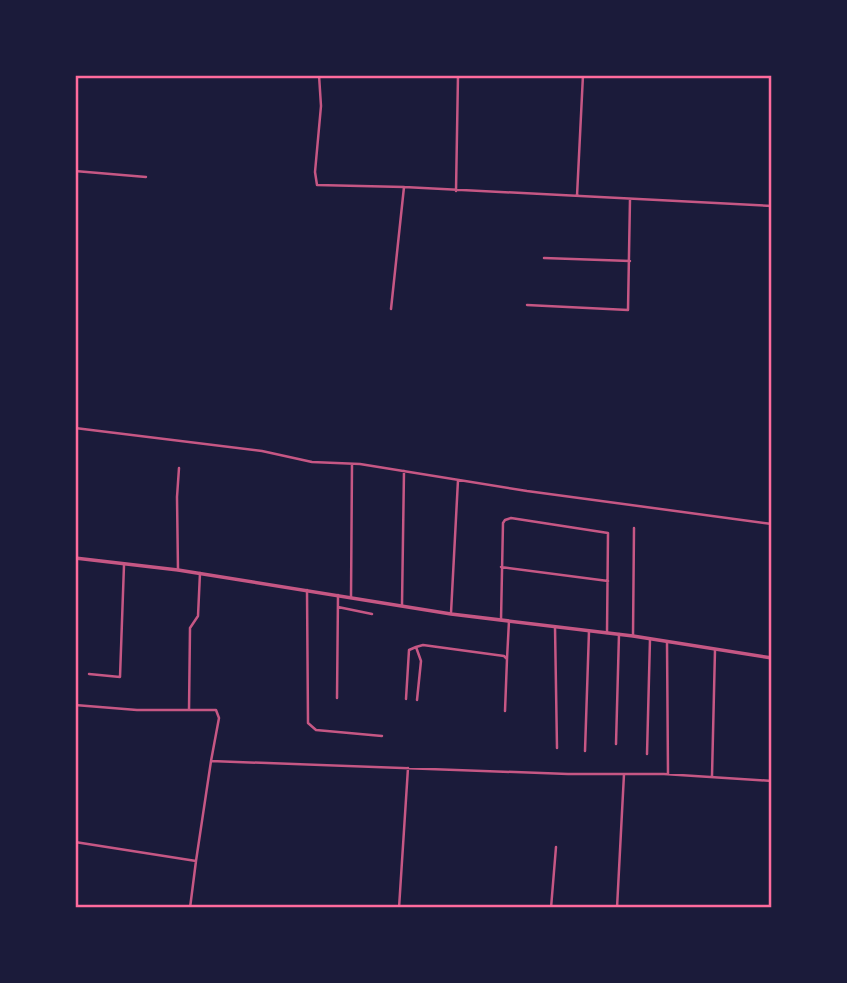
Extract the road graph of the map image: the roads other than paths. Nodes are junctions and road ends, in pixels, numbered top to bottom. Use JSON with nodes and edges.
{"nodes":[{"id":1,"x":319,"y":75,"type":"edge"},
{"id":2,"x":458,"y":75,"type":"edge"},
{"id":3,"x":583,"y":75,"type":"edge"},
{"id":4,"x":75,"y":170,"type":"edge"},
{"id":5,"x":146,"y":177,"type":"dead end"},
{"id":6,"x":404,"y":187,"type":"junction"},
{"id":7,"x":456,"y":191,"type":"junction"},
{"id":8,"x":578,"y":196,"type":"junction"},
{"id":9,"x":630,"y":198,"type":"junction"},
{"id":10,"x":772,"y":206,"type":"edge"},
{"id":11,"x":544,"y":258,"type":"dead end"},
{"id":12,"x":630,"y":261,"type":"junction"},
{"id":13,"x":527,"y":305,"type":"dead end"},
{"id":14,"x":391,"y":309,"type":"dead end"},
{"id":15,"x":75,"y":428,"type":"edge"},
{"id":16,"x":352,"y":464,"type":"junction"},
{"id":17,"x":179,"y":468,"type":"dead end"},
{"id":18,"x":404,"y":471,"type":"junction"},
{"id":19,"x":458,"y":480,"type":"junction"},
{"id":20,"x":772,"y":524,"type":"edge"},
{"id":21,"x":635,"y":528,"type":"dead end"},
{"id":22,"x":75,"y":558,"type":"edge"},
{"id":23,"x":124,"y":565,"type":"junction"},
{"id":24,"x":501,"y":567,"type":"junction"},
{"id":25,"x":178,"y":570,"type":"junction"},
{"id":26,"x":200,"y":573,"type":"junction"},
{"id":27,"x":608,"y":581,"type":"junction"},
{"id":28,"x":307,"y":590,"type":"junction"},
{"id":29,"x":338,"y":595,"type":"junction"},
{"id":30,"x":351,"y":597,"type":"junction"},
{"id":31,"x":402,"y":606,"type":"junction"},
{"id":32,"x":338,"y":607,"type":"junction"},
{"id":33,"x":372,"y":614,"type":"dead end"},
{"id":34,"x":451,"y":614,"type":"junction"},
{"id":35,"x":501,"y":621,"type":"junction"},
{"id":36,"x":509,"y":621,"type":"junction"},
{"id":37,"x":555,"y":627,"type":"junction"},
{"id":38,"x":589,"y":631,"type":"junction"},
{"id":39,"x":607,"y":633,"type":"junction"},
{"id":40,"x":619,"y":634,"type":"junction"},
{"id":41,"x":633,"y":636,"type":"junction"},
{"id":42,"x":650,"y":639,"type":"junction"},
{"id":43,"x":667,"y":642,"type":"junction"},
{"id":44,"x":416,"y":647,"type":"junction"},
{"id":45,"x":715,"y":650,"type":"junction"},
{"id":46,"x":772,"y":658,"type":"edge"},
{"id":47,"x":507,"y":659,"type":"junction"},
{"id":48,"x":89,"y":674,"type":"dead end"},
{"id":49,"x":337,"y":698,"type":"dead end"},
{"id":50,"x":406,"y":699,"type":"dead end"},
{"id":51,"x":417,"y":700,"type":"dead end"},
{"id":52,"x":75,"y":705,"type":"edge"},
{"id":53,"x":189,"y":710,"type":"junction"},
{"id":54,"x":505,"y":711,"type":"dead end"},
{"id":55,"x":382,"y":736,"type":"dead end"},
{"id":56,"x":616,"y":744,"type":"dead end"},
{"id":57,"x":556,"y":748,"type":"dead end"},
{"id":58,"x":585,"y":751,"type":"dead end"},
{"id":59,"x":648,"y":754,"type":"dead end"},
{"id":60,"x":211,"y":761,"type":"junction"},
{"id":61,"x":408,"y":768,"type":"junction"},
{"id":62,"x":624,"y":774,"type":"junction"},
{"id":63,"x":668,"y":774,"type":"junction"},
{"id":64,"x":712,"y":776,"type":"junction"},
{"id":65,"x":772,"y":781,"type":"edge"},
{"id":66,"x":75,"y":842,"type":"edge"},
{"id":67,"x":556,"y":847,"type":"dead end"},
{"id":68,"x":196,"y":861,"type":"junction"},
{"id":69,"x":190,"y":908,"type":"edge"},
{"id":70,"x":399,"y":908,"type":"edge"},
{"id":71,"x":551,"y":908,"type":"edge"},
{"id":72,"x":617,"y":908,"type":"edge"}],
"edges":[{"from":1,"to":6,"type":"street"},
{"from":2,"to":7,"type":"street"},
{"from":3,"to":8,"type":"street"},
{"from":4,"to":5,"type":"street"},
{"from":6,"to":7,"type":"street"},
{"from":6,"to":14,"type":"street"},
{"from":7,"to":8,"type":"street"},
{"from":8,"to":9,"type":"street"},
{"from":9,"to":10,"type":"street"},
{"from":9,"to":12,"type":"street"},
{"from":11,"to":12,"type":"street"},
{"from":12,"to":13,"type":"street"},
{"from":15,"to":16,"type":"street"},
{"from":16,"to":18,"type":"street"},
{"from":16,"to":30,"type":"street"},
{"from":17,"to":25,"type":"street"},
{"from":18,"to":19,"type":"street"},
{"from":18,"to":31,"type":"street"},
{"from":19,"to":20,"type":"street"},
{"from":19,"to":34,"type":"street"},
{"from":21,"to":41,"type":"street"},
{"from":22,"to":23,"type":"street"},
{"from":23,"to":25,"type":"street"},
{"from":23,"to":48,"type":"street"},
{"from":24,"to":27,"type":"street"},
{"from":24,"to":27,"type":"street"},
{"from":24,"to":35,"type":"street"},
{"from":25,"to":26,"type":"street"},
{"from":26,"to":28,"type":"street"},
{"from":26,"to":53,"type":"street"},
{"from":27,"to":39,"type":"street"},
{"from":28,"to":29,"type":"street"},
{"from":28,"to":55,"type":"street"},
{"from":29,"to":30,"type":"street"},
{"from":29,"to":32,"type":"street"},
{"from":30,"to":31,"type":"street"},
{"from":31,"to":34,"type":"street"},
{"from":32,"to":33,"type":"street"},
{"from":32,"to":49,"type":"street"},
{"from":34,"to":35,"type":"street"},
{"from":35,"to":36,"type":"street"},
{"from":36,"to":37,"type":"street"},
{"from":36,"to":47,"type":"street"},
{"from":37,"to":38,"type":"street"},
{"from":37,"to":57,"type":"street"},
{"from":38,"to":39,"type":"street"},
{"from":38,"to":58,"type":"street"},
{"from":39,"to":40,"type":"street"},
{"from":40,"to":41,"type":"street"},
{"from":40,"to":56,"type":"street"},
{"from":41,"to":42,"type":"street"},
{"from":42,"to":43,"type":"street"},
{"from":42,"to":59,"type":"street"},
{"from":43,"to":45,"type":"street"},
{"from":43,"to":63,"type":"street"},
{"from":44,"to":47,"type":"street"},
{"from":44,"to":50,"type":"street"},
{"from":44,"to":51,"type":"street"},
{"from":45,"to":46,"type":"street"},
{"from":45,"to":64,"type":"street"},
{"from":47,"to":54,"type":"street"},
{"from":52,"to":53,"type":"street"},
{"from":53,"to":60,"type":"street"},
{"from":60,"to":61,"type":"street"},
{"from":60,"to":68,"type":"street"},
{"from":61,"to":62,"type":"street"},
{"from":61,"to":70,"type":"street"},
{"from":62,"to":63,"type":"street"},
{"from":62,"to":72,"type":"street"},
{"from":63,"to":64,"type":"street"},
{"from":64,"to":65,"type":"street"},
{"from":66,"to":68,"type":"street"},
{"from":67,"to":71,"type":"street"},
{"from":68,"to":69,"type":"street"}]}
